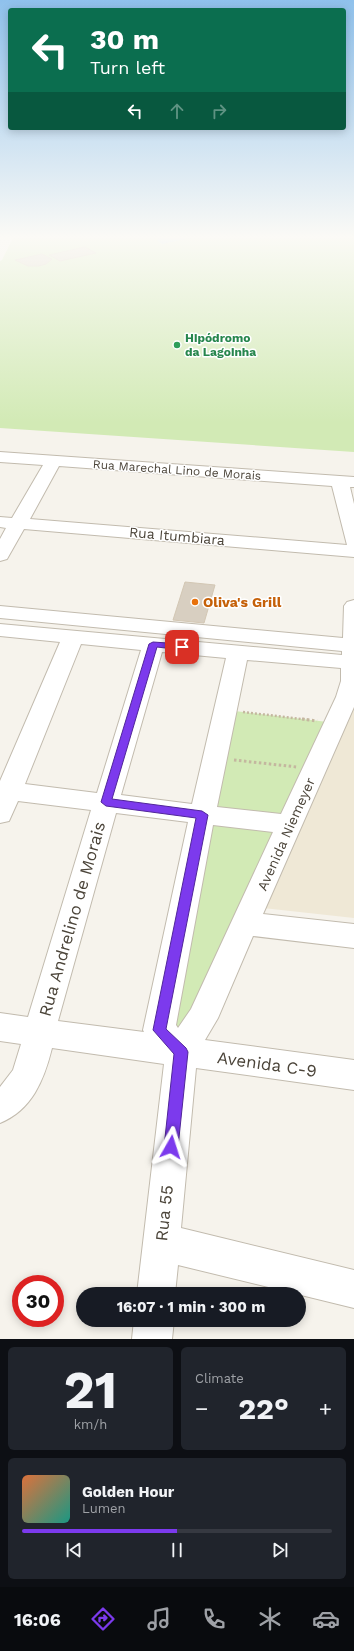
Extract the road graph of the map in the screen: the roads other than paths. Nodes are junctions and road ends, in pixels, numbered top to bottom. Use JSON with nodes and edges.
{"nodes":[{"id":1,"x":0,"y":457,"type":"edge"},
{"id":2,"x":53,"y":462,"type":"junction"},
{"id":3,"x":347,"y":482,"type":"edge"},
{"id":4,"x":9,"y":522,"type":"edge"},
{"id":5,"x":354,"y":542,"type":"edge"},
{"id":6,"x":354,"y":551,"type":"edge"},
{"id":7,"x":0,"y":555,"type":"edge"},
{"id":8,"x":354,"y":606,"type":"edge"},
{"id":9,"x":0,"y":612,"type":"edge"},
{"id":10,"x":0,"y":630,"type":"edge"},
{"id":11,"x":73,"y":637,"type":"junction"},
{"id":12,"x":153,"y":644,"type":"junction"},
{"id":13,"x":238,"y":652,"type":"junction"},
{"id":14,"x":353,"y":654,"type":"edge"},
{"id":15,"x":5,"y":791,"type":"edge"},
{"id":16,"x":106,"y":802,"type":"junction"},
{"id":17,"x":0,"y":814,"type":"edge"},
{"id":18,"x":202,"y":815,"type":"junction"},
{"id":19,"x":290,"y":825,"type":"junction"},
{"id":20,"x":246,"y":924,"type":"junction"},
{"id":21,"x":354,"y":936,"type":"edge"},
{"id":22,"x":202,"y":1018,"type":"joint"},
{"id":23,"x":0,"y":1027,"type":"edge"},
{"id":24,"x":39,"y":1032,"type":"junction"},
{"id":25,"x":181,"y":1052,"type":"junction"},
{"id":26,"x":354,"y":1075,"type":"edge"},
{"id":27,"x":0,"y":1106,"type":"edge"},
{"id":28,"x":161,"y":1242,"type":"junction"},
{"id":29,"x":157,"y":1287,"type":"edge"},
{"id":30,"x":354,"y":1289,"type":"edge"},
{"id":31,"x":153,"y":1327,"type":"edge"},
{"id":32,"x":152,"y":1339,"type":"edge"}],
"edges":[{"from":1,"to":2,"type":"street","name":"Rua Marechal Lino de Morais"},
{"from":2,"to":3,"type":"street","name":"Rua Marechal Lino de Morais"},
{"from":2,"to":4,"type":"street"},
{"from":3,"to":5,"type":"street"},
{"from":4,"to":6,"type":"street","name":"Rua Itumbiara"},
{"from":4,"to":7,"type":"street"},
{"from":8,"to":14,"type":"street","name":"Avenida Niemeyer"},
{"from":9,"to":14,"type":"street"},
{"from":10,"to":11,"type":"street"},
{"from":11,"to":12,"type":"street"},
{"from":11,"to":15,"type":"street"},
{"from":12,"to":13,"type":"street"},
{"from":12,"to":16,"type":"street","name":"Rua Andrelino de Morais"},
{"from":13,"to":14,"type":"street"},
{"from":13,"to":18,"type":"street"},
{"from":14,"to":19,"type":"street","name":"Avenida Niemeyer"},
{"from":15,"to":16,"type":"street"},
{"from":15,"to":17,"type":"street"},
{"from":16,"to":18,"type":"street"},
{"from":16,"to":24,"type":"street","name":"Rua Andrelino de Morais"},
{"from":18,"to":19,"type":"street"},
{"from":18,"to":25,"type":"street"},
{"from":19,"to":20,"type":"street","name":"Avenida Niemeyer"},
{"from":20,"to":21,"type":"street"},
{"from":20,"to":22,"type":"street","name":"Avenida Niemeyer"},
{"from":22,"to":25,"type":"street","name":"Rua 55"},
{"from":23,"to":24,"type":"street","name":"Avenida C-9"},
{"from":24,"to":25,"type":"street","name":"Avenida C-9"},
{"from":24,"to":27,"type":"street","name":"Rua Andrelino de Morais"},
{"from":25,"to":26,"type":"street","name":"Avenida C-9"},
{"from":25,"to":28,"type":"street","name":"Rua 55"},
{"from":28,"to":29,"type":"street","name":"Rua 55"},
{"from":28,"to":30,"type":"street"},
{"from":31,"to":32,"type":"street"}]}
